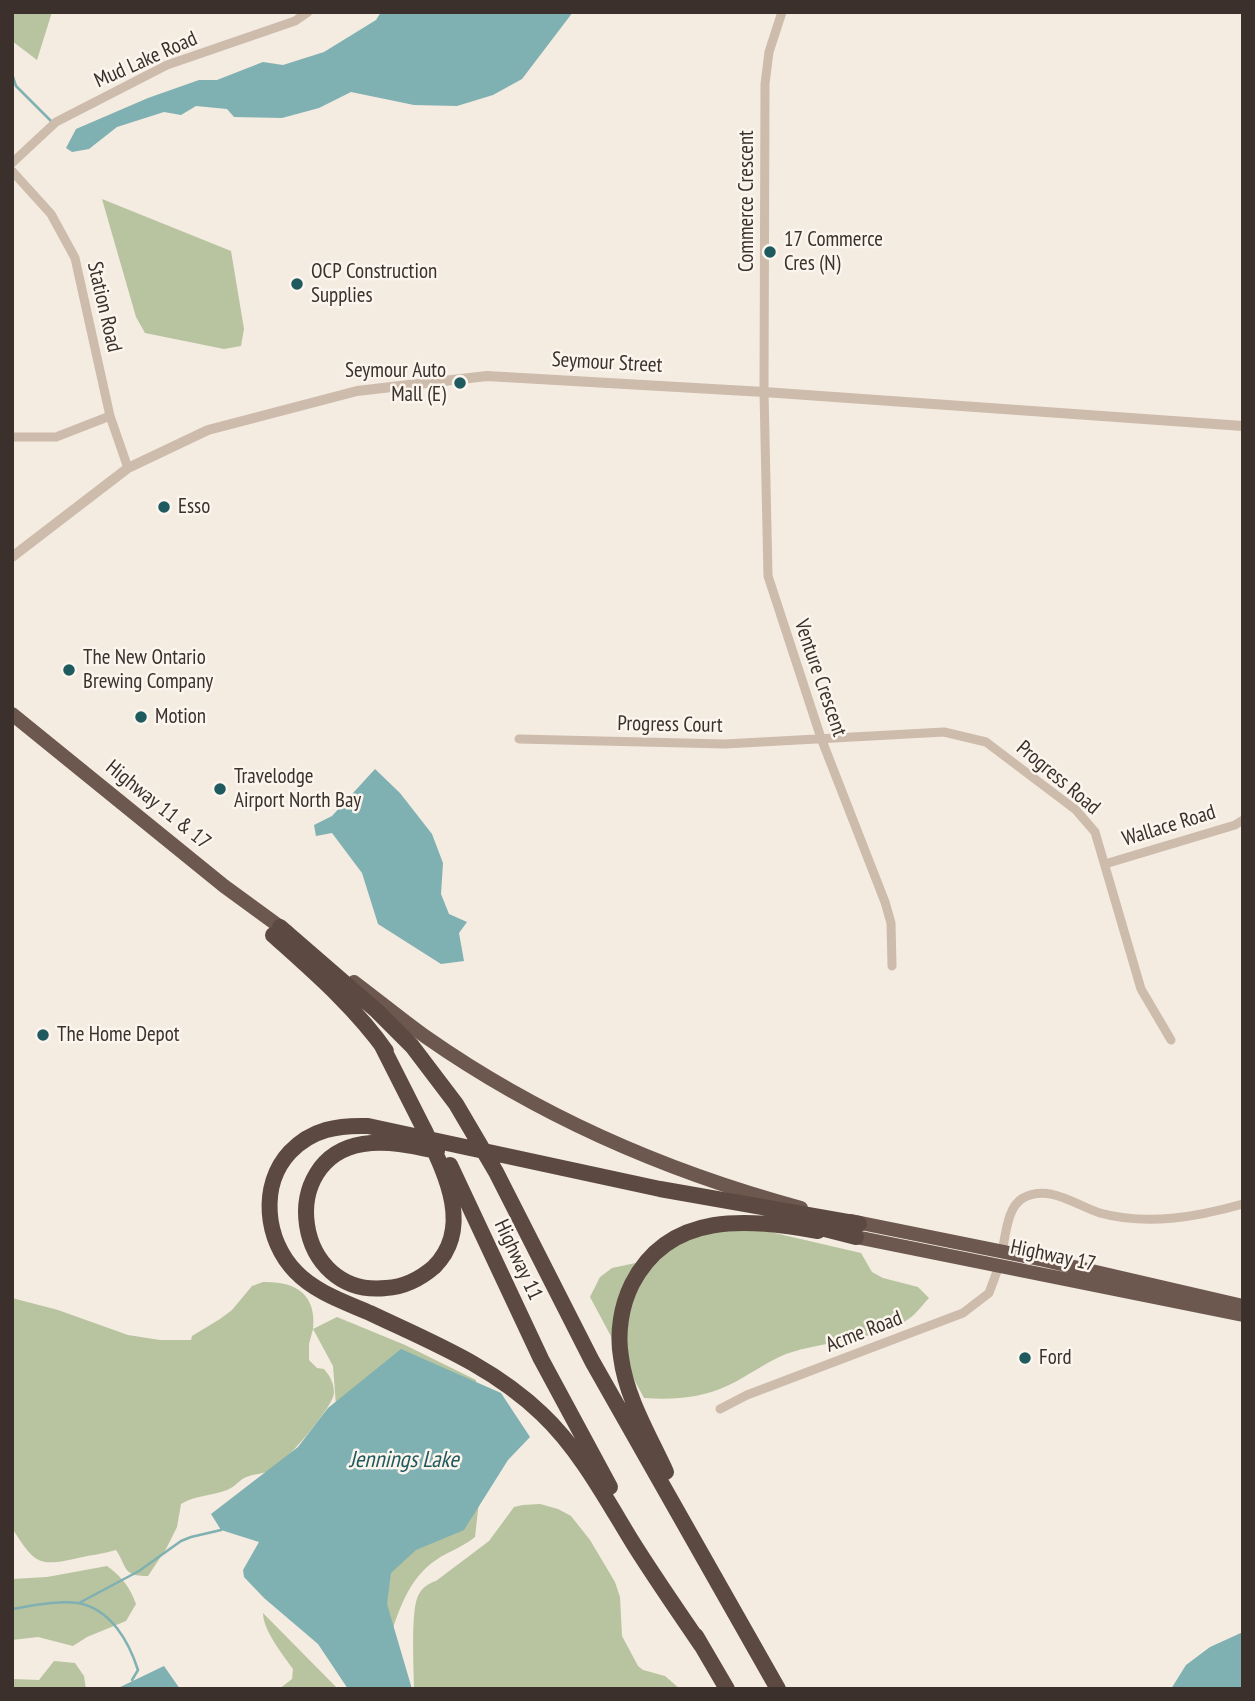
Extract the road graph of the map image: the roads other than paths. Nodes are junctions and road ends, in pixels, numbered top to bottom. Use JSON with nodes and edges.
{"nodes":[{"id":1,"x":308,"y":12,"type":"edge"},
{"id":2,"x":782,"y":12,"type":"edge"},
{"id":3,"x":12,"y":163,"type":"edge"},
{"id":4,"x":12,"y":171,"type":"edge"},
{"id":5,"x":764,"y":392,"type":"junction"},
{"id":6,"x":110,"y":416,"type":"junction"},
{"id":7,"x":1243,"y":426,"type":"edge"},
{"id":8,"x":12,"y":438,"type":"edge"},
{"id":9,"x":128,"y":468,"type":"junction"},
{"id":10,"x":12,"y":557,"type":"edge"},
{"id":11,"x":12,"y":714,"type":"edge"},
{"id":12,"x":821,"y":738,"type":"junction"},
{"id":13,"x":519,"y":739,"type":"dead end"},
{"id":14,"x":1243,"y":820,"type":"edge"},
{"id":15,"x":1105,"y":864,"type":"junction"},
{"id":16,"x":276,"y":931,"type":"junction"},
{"id":17,"x":892,"y":966,"type":"dead end"},
{"id":18,"x":1171,"y":1040,"type":"dead end"},
{"id":19,"x":380,"y":1044,"type":"junction"},
{"id":20,"x":392,"y":1137,"type":"junction"},
{"id":21,"x":1243,"y":1204,"type":"edge"},
{"id":22,"x":857,"y":1230,"type":"junction"},
{"id":23,"x":1001,"y":1258,"type":"junction"},
{"id":24,"x":1243,"y":1306,"type":"edge"},
{"id":25,"x":1243,"y":1315,"type":"edge"},
{"id":26,"x":720,"y":1409,"type":"dead end"},
{"id":27,"x":738,"y":1618,"type":"junction"},
{"id":28,"x":701,"y":1645,"type":"junction"},
{"id":29,"x":726,"y":1689,"type":"edge"},
{"id":30,"x":778,"y":1689,"type":"edge"}],
"edges":[{"from":1,"to":3,"type":"street","name":"Mud Lake Road"},
{"from":2,"to":5,"type":"street","name":"Commerce Crescent"},
{"from":4,"to":6,"type":"street","name":"Station Road"},
{"from":5,"to":7,"type":"street","name":"Seymour Street"},
{"from":5,"to":9,"type":"street","name":"Seymour Street"},
{"from":5,"to":12,"type":"street","name":"Venture Crescent"},
{"from":6,"to":8,"type":"street"},
{"from":6,"to":9,"type":"street","name":"Station Road"},
{"from":9,"to":10,"type":"street","name":"Seymour Street"},
{"from":11,"to":16,"type":"highway","name":"Highway 11 & 17"},
{"from":12,"to":13,"type":"street","name":"Progress Court"},
{"from":12,"to":15,"type":"street","name":"Progress Road"},
{"from":12,"to":17,"type":"street","name":"Venture Crescent"},
{"from":14,"to":15,"type":"street","name":"Wallace Road"},
{"from":15,"to":18,"type":"street","name":"Progress Road"},
{"from":16,"to":19,"type":"highway","name":"Highway 11"},
{"from":16,"to":22,"type":"highway","name":"Highway 17"},
{"from":16,"to":27,"type":"highway","name":"Highway 11"},
{"from":19,"to":20,"type":"highway"},
{"from":19,"to":28,"type":"highway","name":"Highway 11"},
{"from":20,"to":22,"type":"highway"},
{"from":20,"to":28,"type":"highway"},
{"from":21,"to":23,"type":"street"},
{"from":22,"to":23,"type":"highway","name":"Highway 17"},
{"from":22,"to":27,"type":"highway"},
{"from":23,"to":24,"type":"highway","name":"Highway 17"},
{"from":23,"to":25,"type":"highway","name":"Highway 17"},
{"from":23,"to":26,"type":"street","name":"Acme Road"},
{"from":27,"to":30,"type":"highway","name":"Highway 11"},
{"from":28,"to":29,"type":"highway","name":"Highway 11"}]}
